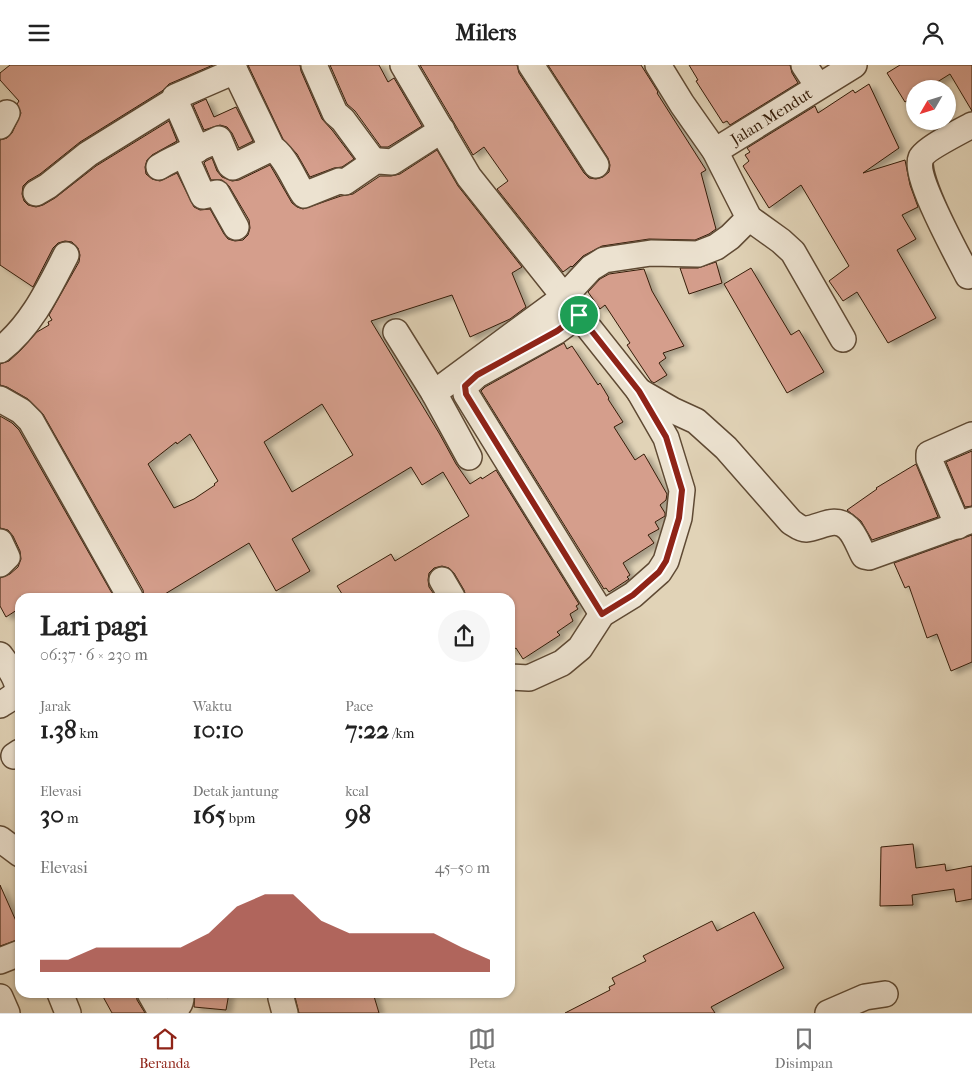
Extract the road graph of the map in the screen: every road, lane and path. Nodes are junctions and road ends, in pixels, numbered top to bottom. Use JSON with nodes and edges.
{"nodes":[{"id":1,"x":314,"y":65,"type":"edge"},
{"id":2,"x":531,"y":65,"type":"edge"},
{"id":3,"x":658,"y":65,"type":"edge"},
{"id":4,"x":804,"y":65,"type":"edge"},
{"id":5,"x":854,"y":65,"type":"edge"},
{"id":6,"x":406,"y":66,"type":"edge"},
{"id":7,"x":234,"y":68,"type":"edge"},
{"id":8,"x":818,"y":86,"type":"junction"},
{"id":9,"x":175,"y":100,"type":"junction"},
{"id":10,"x":972,"y":125,"type":"edge"},
{"id":11,"x":442,"y":130,"type":"junction"},
{"id":12,"x":272,"y":148,"type":"junction"},
{"id":13,"x":714,"y":151,"type":"junction"},
{"id":14,"x":190,"y":152,"type":"junction"},
{"id":15,"x":374,"y":162,"type":"junction"},
{"id":16,"x":596,"y":165,"type":"dead end"},
{"id":17,"x":159,"y":167,"type":"dead end"},
{"id":18,"x":36,"y":193,"type":"dead end"},
{"id":19,"x":749,"y":218,"type":"junction"},
{"id":20,"x":236,"y":227,"type":"dead end"},
{"id":21,"x":66,"y":255,"type":"dead end"},
{"id":22,"x":968,"y":276,"type":"dead end"},
{"id":23,"x":572,"y":306,"type":"junction"},
{"id":24,"x":396,"y":332,"type":"dead end"},
{"id":25,"x":843,"y":339,"type":"dead end"},
{"id":26,"x":0,"y":351,"type":"edge"},
{"id":27,"x":639,"y":391,"type":"junction"},
{"id":28,"x":434,"y":393,"type":"junction"},
{"id":29,"x":4,"y":407,"type":"edge"},
{"id":30,"x":972,"y":435,"type":"edge"},
{"id":31,"x":469,"y":457,"type":"dead end"},
{"id":32,"x":965,"y":523,"type":"edge"},
{"id":33,"x":0,"y":542,"type":"edge"},
{"id":34,"x":0,"y":564,"type":"edge"},
{"id":35,"x":128,"y":593,"type":"edge"},
{"id":36,"x":602,"y":614,"type":"junction"},
{"id":37,"x":0,"y":655,"type":"edge"},
{"id":38,"x":515,"y":677,"type":"edge"},
{"id":39,"x":15,"y":678,"type":"edge"},
{"id":40,"x":15,"y":693,"type":"edge"},
{"id":41,"x":0,"y":705,"type":"edge"},
{"id":42,"x":0,"y":839,"type":"edge"},
{"id":43,"x":15,"y":850,"type":"edge"},
{"id":44,"x":15,"y":955,"type":"edge"},
{"id":45,"x":0,"y":961,"type":"edge"},
{"id":46,"x":885,"y":994,"type":"dead end"},
{"id":47,"x":0,"y":997,"type":"edge"},
{"id":48,"x":62,"y":998,"type":"edge"},
{"id":49,"x":153,"y":998,"type":"edge"},
{"id":50,"x":182,"y":998,"type":"edge"},
{"id":51,"x":7,"y":1013,"type":"edge"},
{"id":52,"x":68,"y":1013,"type":"edge"},
{"id":53,"x":828,"y":1013,"type":"edge"}],
"edges":[{"from":1,"to":15,"type":"street"},
{"from":2,"to":16,"type":"street"},
{"from":3,"to":13,"type":"street"},
{"from":4,"to":8,"type":"street"},
{"from":5,"to":8,"type":"street","name":"Jalan Mendut"},
{"from":6,"to":11,"type":"street"},
{"from":7,"to":9,"type":"street"},
{"from":7,"to":12,"type":"street"},
{"from":8,"to":13,"type":"street","name":"Jalan Mendut"},
{"from":9,"to":14,"type":"street"},
{"from":9,"to":18,"type":"street"},
{"from":10,"to":22,"type":"street"},
{"from":11,"to":15,"type":"street"},
{"from":11,"to":23,"type":"street"},
{"from":12,"to":14,"type":"street"},
{"from":12,"to":15,"type":"street"},
{"from":13,"to":19,"type":"street"},
{"from":14,"to":17,"type":"street"},
{"from":14,"to":20,"type":"street"},
{"from":19,"to":23,"type":"street"},
{"from":19,"to":25,"type":"street"},
{"from":21,"to":26,"type":"street"},
{"from":23,"to":27,"type":"street"},
{"from":23,"to":28,"type":"street"},
{"from":23,"to":36,"type":"street"},
{"from":24,"to":28,"type":"street"},
{"from":27,"to":32,"type":"street"},
{"from":27,"to":36,"type":"street"},
{"from":28,"to":31,"type":"street"},
{"from":29,"to":35,"type":"street"},
{"from":30,"to":32,"type":"street"},
{"from":33,"to":34,"type":"street"},
{"from":36,"to":38,"type":"street"},
{"from":37,"to":39,"type":"street"},
{"from":40,"to":41,"type":"street"},
{"from":42,"to":43,"type":"street"},
{"from":44,"to":45,"type":"street"},
{"from":46,"to":53,"type":"street"},
{"from":47,"to":51,"type":"street"},
{"from":48,"to":52,"type":"street"},
{"from":49,"to":50,"type":"street"}]}
